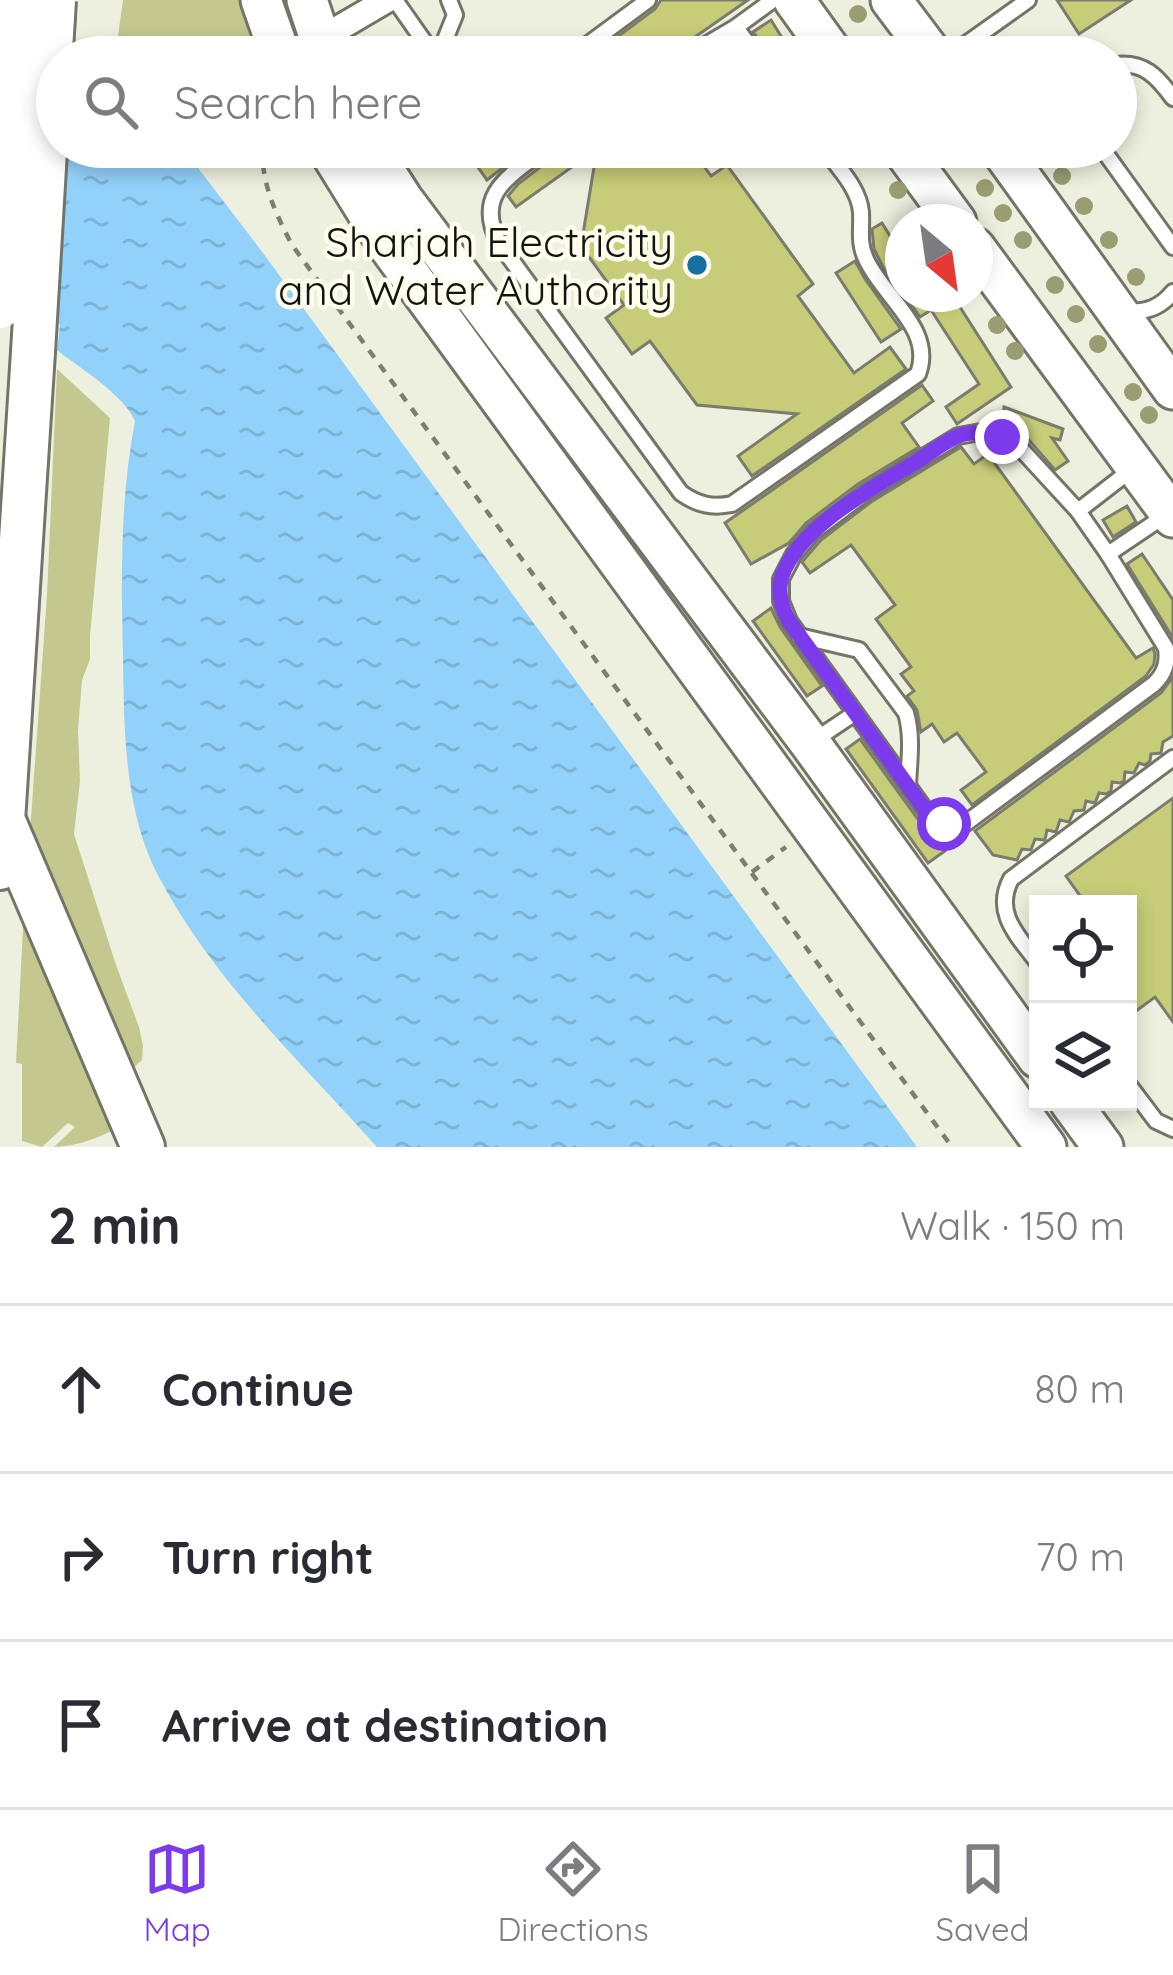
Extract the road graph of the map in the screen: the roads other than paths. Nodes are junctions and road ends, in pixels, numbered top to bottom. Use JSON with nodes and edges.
{"nodes":[{"id":1,"x":18,"y":0,"type":"edge"},
{"id":2,"x":54,"y":0,"type":"edge"},
{"id":3,"x":261,"y":0,"type":"edge"},
{"id":4,"x":377,"y":0,"type":"edge"},
{"id":5,"x":449,"y":0,"type":"edge"},
{"id":6,"x":648,"y":0,"type":"edge"},
{"id":7,"x":773,"y":0,"type":"edge"},
{"id":8,"x":794,"y":0,"type":"edge"},
{"id":9,"x":891,"y":0,"type":"edge"},
{"id":10,"x":1028,"y":0,"type":"edge"},
{"id":11,"x":395,"y":1,"type":"edge"},
{"id":12,"x":1010,"y":5,"type":"edge"},
{"id":13,"x":736,"y":27,"type":"junction"},
{"id":14,"x":52,"y":36,"type":"edge"},
{"id":15,"x":299,"y":36,"type":"edge"},
{"id":16,"x":321,"y":36,"type":"edge"},
{"id":17,"x":324,"y":36,"type":"edge"},
{"id":18,"x":421,"y":36,"type":"edge"},
{"id":19,"x":446,"y":36,"type":"edge"},
{"id":20,"x":599,"y":36,"type":"edge"},
{"id":21,"x":721,"y":36,"type":"edge"},
{"id":22,"x":743,"y":36,"type":"edge"},
{"id":23,"x":808,"y":36,"type":"edge"},
{"id":24,"x":918,"y":36,"type":"edge"},
{"id":25,"x":972,"y":36,"type":"edge"},
{"id":26,"x":1137,"y":66,"type":"edge"},
{"id":27,"x":1173,"y":98,"type":"edge"},
{"id":28,"x":44,"y":168,"type":"edge"},
{"id":29,"x":340,"y":168,"type":"edge"},
{"id":30,"x":379,"y":168,"type":"edge"},
{"id":31,"x":521,"y":168,"type":"edge"},
{"id":32,"x":838,"y":168,"type":"edge"},
{"id":33,"x":916,"y":168,"type":"edge"},
{"id":34,"x":1013,"y":168,"type":"edge"},
{"id":35,"x":1116,"y":168,"type":"edge"},
{"id":36,"x":943,"y":204,"type":"edge"},
{"id":37,"x":1173,"y":247,"type":"edge"},
{"id":38,"x":993,"y":272,"type":"edge"},
{"id":39,"x":1173,"y":292,"type":"edge"},
{"id":40,"x":1111,"y":306,"type":"junction"},
{"id":41,"x":0,"y":307,"type":"edge"},
{"id":42,"x":1173,"y":389,"type":"edge"},
{"id":43,"x":1136,"y":466,"type":"junction"},
{"id":44,"x":1078,"y":512,"type":"junction"},
{"id":45,"x":1171,"y":515,"type":"edge"},
{"id":46,"x":1108,"y":554,"type":"junction"},
{"id":47,"x":799,"y":636,"type":"junction"},
{"id":48,"x":855,"y":712,"type":"junction"},
{"id":49,"x":810,"y":742,"type":"junction"},
{"id":50,"x":1173,"y":758,"type":"edge"},
{"id":51,"x":908,"y":786,"type":"junction"},
{"id":52,"x":3,"y":820,"type":"junction"},
{"id":53,"x":0,"y":868,"type":"edge"},
{"id":54,"x":1029,"y":950,"type":"edge"},
{"id":55,"x":1029,"y":1041,"type":"edge"},
{"id":56,"x":1137,"y":1096,"type":"edge"},
{"id":57,"x":1077,"y":1111,"type":"edge"},
{"id":58,"x":1173,"y":1129,"type":"edge"},
{"id":59,"x":118,"y":1147,"type":"edge"},
{"id":60,"x":143,"y":1147,"type":"edge"},
{"id":61,"x":1046,"y":1147,"type":"edge"},
{"id":62,"x":1103,"y":1147,"type":"edge"}],
"edges":[{"from":1,"to":41,"type":"main road","bridge":true},
{"from":2,"to":14,"type":"main road","bridge":true},
{"from":3,"to":15,"type":"main road"},
{"from":4,"to":16,"type":"lane"},
{"from":5,"to":19,"type":"lane"},
{"from":6,"to":20,"type":"lane"},
{"from":7,"to":13,"type":"lane"},
{"from":8,"to":23,"type":"main road"},
{"from":9,"to":24,"type":"main road"},
{"from":10,"to":12,"type":"lane"},
{"from":11,"to":17,"type":"lane"},
{"from":11,"to":18,"type":"lane"},
{"from":12,"to":25,"type":"lane"},
{"from":13,"to":21,"type":"lane"},
{"from":13,"to":22,"type":"lane"},
{"from":26,"to":27,"type":"lane"},
{"from":28,"to":52,"type":"main road","bridge":true},
{"from":29,"to":61,"type":"main road"},
{"from":30,"to":49,"type":"main road"},
{"from":31,"to":32,"type":"lane"},
{"from":33,"to":36,"type":"main road"},
{"from":34,"to":40,"type":"main road"},
{"from":35,"to":37,"type":"lane"},
{"from":38,"to":43,"type":"main road"},
{"from":39,"to":40,"type":"lane"},
{"from":40,"to":42,"type":"main road"},
{"from":43,"to":44,"type":"lane"},
{"from":43,"to":45,"type":"main road"},
{"from":44,"to":46,"type":"lane"},
{"from":44,"to":47,"type":"lane"},
{"from":45,"to":46,"type":"lane"},
{"from":46,"to":51,"type":"lane"},
{"from":47,"to":48,"type":"lane"},
{"from":47,"to":51,"type":"lane"},
{"from":48,"to":49,"type":"lane"},
{"from":48,"to":51,"type":"lane"},
{"from":49,"to":55,"type":"main road"},
{"from":50,"to":54,"type":"lane"},
{"from":52,"to":53,"type":"main road"},
{"from":52,"to":60,"type":"main road"},
{"from":56,"to":58,"type":"lane"},
{"from":57,"to":62,"type":"main road"},
{"from":59,"to":60,"type":"main road"}]}
